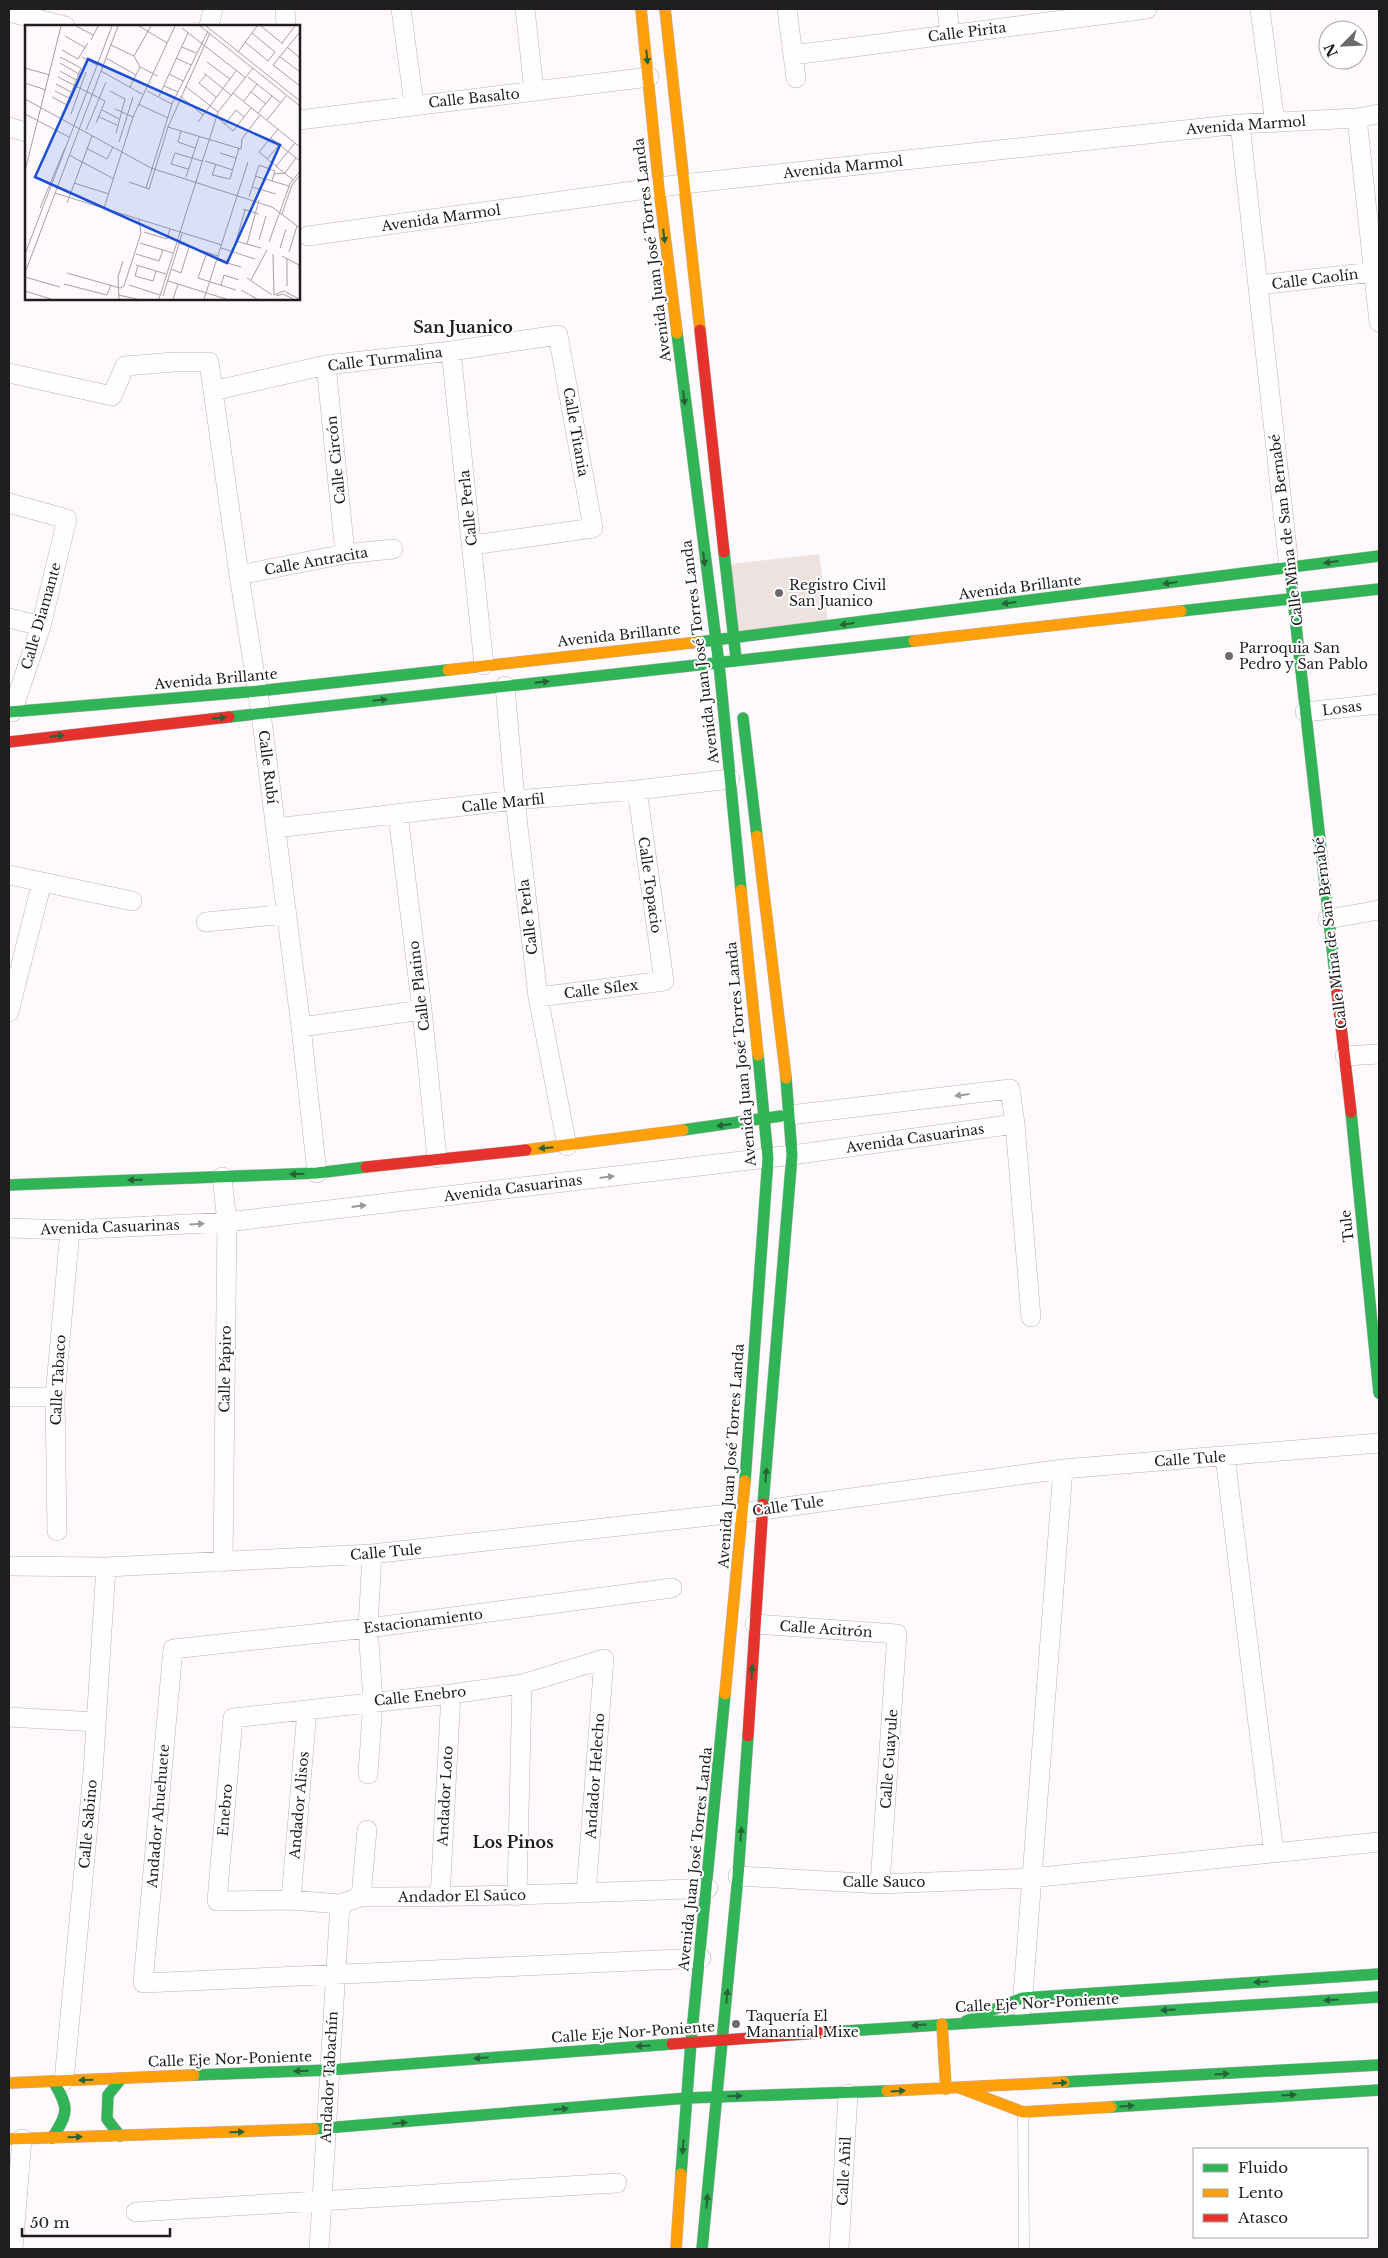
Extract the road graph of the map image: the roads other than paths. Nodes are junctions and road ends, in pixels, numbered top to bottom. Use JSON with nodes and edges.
{"nodes":[{"id":1,"x":213,"y":9,"type":"edge"},
{"id":2,"x":285,"y":9,"type":"edge"},
{"id":3,"x":400,"y":9,"type":"edge"},
{"id":4,"x":525,"y":9,"type":"edge"},
{"id":5,"x":641,"y":9,"type":"edge"},
{"id":6,"x":665,"y":9,"type":"edge"},
{"id":7,"x":787,"y":9,"type":"edge"},
{"id":8,"x":947,"y":9,"type":"edge"},
{"id":9,"x":1143,"y":9,"type":"edge"},
{"id":10,"x":1260,"y":9,"type":"edge"},
{"id":11,"x":9,"y":12,"type":"edge"},
{"id":12,"x":61,"y":25,"type":"edge"},
{"id":13,"x":209,"y":25,"type":"edge"},
{"id":14,"x":286,"y":25,"type":"edge"},
{"id":15,"x":950,"y":34,"type":"junction"},
{"id":16,"x":793,"y":54,"type":"junction"},
{"id":17,"x":649,"y":77,"type":"junction"},
{"id":18,"x":796,"y":78,"type":"dead end"},
{"id":19,"x":534,"y":91,"type":"junction"},
{"id":20,"x":414,"y":104,"type":"junction"},
{"id":21,"x":1379,"y":114,"type":"edge"},
{"id":22,"x":1358,"y":118,"type":"junction"},
{"id":23,"x":300,"y":120,"type":"edge"},
{"id":24,"x":1275,"y":123,"type":"junction"},
{"id":25,"x":1240,"y":124,"type":"junction"},
{"id":26,"x":9,"y":127,"type":"edge"},
{"id":27,"x":25,"y":132,"type":"edge"},
{"id":28,"x":683,"y":184,"type":"junction"},
{"id":29,"x":658,"y":188,"type":"junction"},
{"id":30,"x":308,"y":236,"type":"dead end"},
{"id":31,"x":1374,"y":242,"type":"edge"},
{"id":32,"x":1372,"y":272,"type":"junction"},
{"id":33,"x":1258,"y":285,"type":"junction"},
{"id":34,"x":1379,"y":322,"type":"edge"},
{"id":35,"x":558,"y":335,"type":"joint"},
{"id":36,"x":451,"y":351,"type":"junction"},
{"id":37,"x":326,"y":365,"type":"junction"},
{"id":38,"x":9,"y":373,"type":"edge"},
{"id":39,"x":213,"y":390,"type":"junction"},
{"id":40,"x":9,"y":503,"type":"edge"},
{"id":41,"x":473,"y":545,"type":"junction"},
{"id":42,"x":393,"y":550,"type":"dead end"},
{"id":43,"x":345,"y":554,"type":"junction"},
{"id":44,"x":1379,"y":556,"type":"edge"},
{"id":45,"x":1289,"y":568,"type":"junction"},
{"id":46,"x":239,"y":575,"type":"junction"},
{"id":47,"x":1379,"y":589,"type":"edge"},
{"id":48,"x":1294,"y":598,"type":"junction"},
{"id":49,"x":9,"y":618,"type":"edge"},
{"id":50,"x":41,"y":626,"type":"junction"},
{"id":51,"x":733,"y":638,"type":"junction"},
{"id":52,"x":714,"y":640,"type":"junction"},
{"id":53,"x":718,"y":664,"type":"junction"},
{"id":54,"x":484,"y":665,"type":"junction"},
{"id":55,"x":737,"y":667,"type":"junction"},
{"id":56,"x":504,"y":686,"type":"junction"},
{"id":57,"x":258,"y":691,"type":"junction"},
{"id":58,"x":741,"y":701,"type":"dead end"},
{"id":59,"x":1379,"y":704,"type":"edge"},
{"id":60,"x":11,"y":712,"type":"edge"},
{"id":61,"x":1306,"y":712,"type":"junction"},
{"id":62,"x":261,"y":713,"type":"junction"},
{"id":63,"x":9,"y":742,"type":"edge"},
{"id":64,"x":730,"y":779,"type":"junction"},
{"id":65,"x":637,"y":790,"type":"junction"},
{"id":66,"x":515,"y":800,"type":"junction"},
{"id":67,"x":398,"y":814,"type":"junction"},
{"id":68,"x":276,"y":828,"type":"junction"},
{"id":69,"x":9,"y":875,"type":"edge"},
{"id":70,"x":42,"y":882,"type":"junction"},
{"id":71,"x":132,"y":901,"type":"dead end"},
{"id":72,"x":1379,"y":910,"type":"edge"},
{"id":73,"x":287,"y":914,"type":"junction"},
{"id":74,"x":1328,"y":919,"type":"junction"},
{"id":75,"x":206,"y":922,"type":"dead end"},
{"id":76,"x":664,"y":980,"type":"joint"},
{"id":77,"x":538,"y":997,"type":"junction"},
{"id":78,"x":422,"y":1010,"type":"junction"},
{"id":79,"x":9,"y":1012,"type":"edge"},
{"id":80,"x":301,"y":1027,"type":"junction"},
{"id":81,"x":1379,"y":1054,"type":"edge"},
{"id":82,"x":1345,"y":1056,"type":"junction"},
{"id":83,"x":790,"y":1115,"type":"junction"},
{"id":84,"x":764,"y":1120,"type":"junction"},
{"id":85,"x":1015,"y":1124,"type":"junction"},
{"id":86,"x":567,"y":1146,"type":"junction"},
{"id":87,"x":792,"y":1155,"type":"junction"},
{"id":88,"x":437,"y":1158,"type":"junction"},
{"id":89,"x":768,"y":1158,"type":"junction"},
{"id":90,"x":316,"y":1173,"type":"junction"},
{"id":91,"x":222,"y":1177,"type":"junction"},
{"id":92,"x":9,"y":1185,"type":"edge"},
{"id":93,"x":226,"y":1222,"type":"junction"},
{"id":94,"x":9,"y":1228,"type":"edge"},
{"id":95,"x":70,"y":1230,"type":"junction"},
{"id":96,"x":1031,"y":1317,"type":"dead end"},
{"id":97,"x":1379,"y":1393,"type":"edge"},
{"id":98,"x":9,"y":1396,"type":"edge"},
{"id":99,"x":55,"y":1397,"type":"junction"},
{"id":100,"x":1379,"y":1443,"type":"edge"},
{"id":101,"x":1225,"y":1456,"type":"junction"},
{"id":102,"x":1063,"y":1469,"type":"junction"},
{"id":103,"x":763,"y":1510,"type":"junction"},
{"id":104,"x":743,"y":1512,"type":"junction"},
{"id":105,"x":57,"y":1531,"type":"dead end"},
{"id":106,"x":372,"y":1554,"type":"junction"},
{"id":107,"x":223,"y":1562,"type":"junction"},
{"id":108,"x":9,"y":1566,"type":"edge"},
{"id":109,"x":106,"y":1567,"type":"junction"},
{"id":110,"x":672,"y":1588,"type":"dead end"},
{"id":111,"x":755,"y":1624,"type":"junction"},
{"id":112,"x":368,"y":1628,"type":"junction"},
{"id":113,"x":897,"y":1634,"type":"joint"},
{"id":114,"x":173,"y":1650,"type":"joint"},
{"id":115,"x":604,"y":1659,"type":"joint"},
{"id":116,"x":522,"y":1684,"type":"junction"},
{"id":117,"x":451,"y":1694,"type":"junction"},
{"id":118,"x":374,"y":1701,"type":"junction"},
{"id":119,"x":308,"y":1710,"type":"junction"},
{"id":120,"x":9,"y":1717,"type":"edge"},
{"id":121,"x":234,"y":1718,"type":"joint"},
{"id":122,"x":96,"y":1722,"type":"junction"},
{"id":123,"x":368,"y":1774,"type":"dead end"},
{"id":124,"x":367,"y":1830,"type":"dead end"},
{"id":125,"x":1379,"y":1842,"type":"edge"},
{"id":126,"x":1274,"y":1853,"type":"junction"},
{"id":127,"x":738,"y":1876,"type":"junction"},
{"id":128,"x":1031,"y":1878,"type":"junction"},
{"id":129,"x":880,"y":1884,"type":"junction"},
{"id":130,"x":708,"y":1888,"type":"junction"},
{"id":131,"x":586,"y":1893,"type":"junction"},
{"id":132,"x":517,"y":1896,"type":"junction"},
{"id":133,"x":361,"y":1897,"type":"junction"},
{"id":134,"x":440,"y":1897,"type":"junction"},
{"id":135,"x":291,"y":1900,"type":"junction"},
{"id":136,"x":217,"y":1901,"type":"joint"},
{"id":137,"x":340,"y":1904,"type":"junction"},
{"id":138,"x":701,"y":1958,"type":"junction"},
{"id":139,"x":334,"y":1974,"type":"junction"},
{"id":140,"x":1379,"y":1974,"type":"edge"},
{"id":141,"x":1379,"y":1997,"type":"edge"},
{"id":142,"x":1022,"y":1998,"type":"junction"},
{"id":143,"x":1021,"y":2019,"type":"junction"},
{"id":144,"x":963,"y":2022,"type":"junction"},
{"id":145,"x":942,"y":2024,"type":"junction"},
{"id":146,"x":722,"y":2040,"type":"junction"},
{"id":147,"x":692,"y":2042,"type":"junction"},
{"id":148,"x":1379,"y":2065,"type":"edge"},
{"id":149,"x":330,"y":2070,"type":"junction"},
{"id":150,"x":121,"y":2079,"type":"junction"},
{"id":151,"x":58,"y":2081,"type":"junction"},
{"id":152,"x":9,"y":2083,"type":"edge"},
{"id":153,"x":960,"y":2088,"type":"junction"},
{"id":154,"x":946,"y":2089,"type":"junction"},
{"id":155,"x":1379,"y":2090,"type":"edge"},
{"id":156,"x":848,"y":2094,"type":"junction"},
{"id":157,"x":717,"y":2096,"type":"junction"},
{"id":158,"x":687,"y":2098,"type":"junction"},
{"id":159,"x":1022,"y":2112,"type":"junction"},
{"id":160,"x":326,"y":2129,"type":"junction"},
{"id":161,"x":120,"y":2136,"type":"junction"},
{"id":162,"x":52,"y":2138,"type":"junction"},
{"id":163,"x":15,"y":2139,"type":"edge"},
{"id":164,"x":617,"y":2183,"type":"dead end"},
{"id":165,"x":322,"y":2200,"type":"junction"},
{"id":166,"x":136,"y":2212,"type":"dead end"},
{"id":167,"x":13,"y":2249,"type":"edge"},
{"id":168,"x":319,"y":2249,"type":"edge"},
{"id":169,"x":676,"y":2249,"type":"edge"},
{"id":170,"x":702,"y":2249,"type":"edge"},
{"id":171,"x":839,"y":2249,"type":"edge"},
{"id":172,"x":1024,"y":2249,"type":"edge"}],
"edges":[{"from":1,"to":13,"type":"street"},
{"from":2,"to":14,"type":"street"},
{"from":3,"to":20,"type":"street"},
{"from":4,"to":19,"type":"street"},
{"from":5,"to":17,"type":"main road","name":"Avenida Juan José Torres Landa","one_way":true},
{"from":6,"to":28,"type":"main road"},
{"from":7,"to":16,"type":"street"},
{"from":8,"to":15,"type":"street"},
{"from":9,"to":15,"type":"street","name":"Calle Pirita"},
{"from":10,"to":24,"type":"street"},
{"from":11,"to":12,"type":"street"},
{"from":15,"to":16,"type":"street","name":"Calle Pirita"},
{"from":16,"to":18,"type":"street"},
{"from":17,"to":19,"type":"street","name":"Calle Basalto"},
{"from":17,"to":29,"type":"main road","name":"Avenida Juan José Torres Landa"},
{"from":19,"to":20,"type":"street","name":"Calle Basalto"},
{"from":20,"to":23,"type":"street","name":"Calle Basalto"},
{"from":21,"to":22,"type":"street","name":"Avenida Marmol"},
{"from":22,"to":24,"type":"street","name":"Avenida Marmol"},
{"from":22,"to":31,"type":"street"},
{"from":24,"to":25,"type":"street","name":"Avenida Marmol"},
{"from":25,"to":28,"type":"street","name":"Avenida Marmol"},
{"from":25,"to":33,"type":"street","name":"Calle Mina de San Bernabé"},
{"from":26,"to":27,"type":"street"},
{"from":28,"to":29,"type":"street","name":"Avenida Marmol"},
{"from":28,"to":51,"type":"main road"},
{"from":29,"to":30,"type":"street","name":"Avenida Marmol"},
{"from":29,"to":52,"type":"main road","name":"Avenida Juan José Torres Landa","one_way":true},
{"from":31,"to":32,"type":"street"},
{"from":32,"to":33,"type":"street","name":"Calle Caolín"},
{"from":32,"to":34,"type":"street"},
{"from":33,"to":45,"type":"street","name":"Calle Mina de San Bernabé"},
{"from":35,"to":36,"type":"street","name":"Calle Turmalina"},
{"from":35,"to":41,"type":"street","name":"Calle Titania"},
{"from":36,"to":37,"type":"street","name":"Calle Turmalina"},
{"from":36,"to":41,"type":"street","name":"Calle Perla"},
{"from":37,"to":39,"type":"street","name":"Calle Turmalina"},
{"from":37,"to":43,"type":"street","name":"Calle Circón"},
{"from":38,"to":39,"type":"street","name":"Calle Rubí"},
{"from":39,"to":46,"type":"street","name":"Calle Rubí"},
{"from":40,"to":50,"type":"street","name":"Calle Diamante"},
{"from":41,"to":54,"type":"street","name":"Calle Perla"},
{"from":42,"to":43,"type":"street","name":"Calle Antracita"},
{"from":43,"to":46,"type":"street","name":"Calle Antracita"},
{"from":44,"to":45,"type":"main road","name":"Avenida Brillante","one_way":true},
{"from":45,"to":48,"type":"main road","name":"Calle Mina de San Bernabé"},
{"from":45,"to":51,"type":"main road","name":"Avenida Brillante","one_way":true},
{"from":46,"to":57,"type":"street","name":"Calle Rubí"},
{"from":47,"to":48,"type":"main road"},
{"from":48,"to":55,"type":"main road"},
{"from":48,"to":61,"type":"main road","name":"Calle Mina de San Bernabé"},
{"from":49,"to":50,"type":"street"},
{"from":50,"to":60,"type":"street","name":"Calle Diamante"},
{"from":51,"to":52,"type":"main road","name":"Avenida Brillante"},
{"from":51,"to":55,"type":"main road"},
{"from":52,"to":53,"type":"main road","name":"Avenida Juan José Torres Landa"},
{"from":52,"to":54,"type":"main road","name":"Avenida Brillante"},
{"from":53,"to":55,"type":"main road"},
{"from":56,"to":53,"type":"main road","one_way":true},
{"from":53,"to":64,"type":"main road","name":"Avenida Juan José Torres Landa"},
{"from":54,"to":57,"type":"main road","name":"Avenida Brillante"},
{"from":62,"to":56,"type":"main road","one_way":true},
{"from":56,"to":66,"type":"street","name":"Calle Perla"},
{"from":57,"to":60,"type":"main road","name":"Avenida Brillante"},
{"from":57,"to":62,"type":"street","name":"Calle Rubí"},
{"from":58,"to":83,"type":"main road"},
{"from":59,"to":61,"type":"street","name":"Losas"},
{"from":61,"to":74,"type":"main road","name":"Calle Mina de San Bernabé"},
{"from":63,"to":62,"type":"main road","one_way":true},
{"from":62,"to":68,"type":"street","name":"Calle Rubí"},
{"from":64,"to":65,"type":"street","name":"Calle Marfil"},
{"from":64,"to":84,"type":"main road","name":"Avenida Juan José Torres Landa"},
{"from":65,"to":66,"type":"street","name":"Calle Marfil"},
{"from":65,"to":76,"type":"street","name":"Calle Topacio"},
{"from":66,"to":67,"type":"street","name":"Calle Marfil"},
{"from":66,"to":77,"type":"street","name":"Calle Perla"},
{"from":67,"to":68,"type":"street","name":"Calle Marfil"},
{"from":67,"to":78,"type":"street","name":"Calle Platino"},
{"from":68,"to":73,"type":"street","name":"Calle Rubí"},
{"from":69,"to":70,"type":"street"},
{"from":70,"to":71,"type":"street"},
{"from":70,"to":79,"type":"street"},
{"from":72,"to":74,"type":"street"},
{"from":73,"to":75,"type":"street"},
{"from":73,"to":80,"type":"street","name":"Calle Rubí"},
{"from":74,"to":82,"type":"main road","name":"Calle Mina de San Bernabé"},
{"from":76,"to":77,"type":"street","name":"Calle Sílex"},
{"from":77,"to":86,"type":"street","name":"Calle Perla"},
{"from":78,"to":80,"type":"street"},
{"from":78,"to":88,"type":"street","name":"Calle Platino"},
{"from":80,"to":90,"type":"street","name":"Calle Rubí"},
{"from":81,"to":82,"type":"street"},
{"from":82,"to":97,"type":"main road","name":"Tule"},
{"from":83,"to":84,"type":"main road"},
{"from":85,"to":83,"type":"street","one_way":true},
{"from":83,"to":87,"type":"main road"},
{"from":84,"to":86,"type":"main road","one_way":true},
{"from":84,"to":89,"type":"main road","name":"Avenida Juan José Torres Landa"},
{"from":85,"to":87,"type":"street","name":"Avenida Casuarinas"},
{"from":85,"to":96,"type":"street"},
{"from":86,"to":88,"type":"main road","one_way":true},
{"from":87,"to":89,"type":"street","name":"Avenida Casuarinas"},
{"from":103,"to":87,"type":"main road","one_way":true},
{"from":88,"to":90,"type":"main road"},
{"from":93,"to":89,"type":"street","name":"Avenida Casuarinas","one_way":true},
{"from":89,"to":104,"type":"main road","name":"Avenida Juan José Torres Landa"},
{"from":90,"to":91,"type":"main road","one_way":true},
{"from":91,"to":92,"type":"main road","one_way":true},
{"from":91,"to":93,"type":"street","name":"Calle Pápiro"},
{"from":95,"to":93,"type":"street","name":"Avenida Casuarinas","one_way":true},
{"from":93,"to":107,"type":"street","name":"Calle Pápiro"},
{"from":94,"to":95,"type":"street","name":"Avenida Casuarinas"},
{"from":95,"to":99,"type":"street","name":"Calle Tabaco"},
{"from":98,"to":99,"type":"street"},
{"from":99,"to":105,"type":"street","name":"Calle Tabaco"},
{"from":100,"to":101,"type":"street","name":"Calle Tule"},
{"from":101,"to":102,"type":"street","name":"Calle Tule"},
{"from":101,"to":126,"type":"street"},
{"from":102,"to":103,"type":"street","name":"Calle Tule"},
{"from":102,"to":128,"type":"street"},
{"from":103,"to":104,"type":"street","name":"Calle Tule"},
{"from":103,"to":111,"type":"main road"},
{"from":104,"to":106,"type":"street","name":"Calle Tule"},
{"from":104,"to":130,"type":"main road","name":"Avenida Juan José Torres Landa"},
{"from":106,"to":107,"type":"street","name":"Calle Tule"},
{"from":106,"to":112,"type":"street"},
{"from":107,"to":109,"type":"street","name":"Calle Tule"},
{"from":108,"to":109,"type":"street","name":"Calle Tule"},
{"from":109,"to":122,"type":"street","name":"Calle Sabino"},
{"from":110,"to":112,"type":"street","name":"Estacionamiento"},
{"from":111,"to":113,"type":"street","name":"Calle Acitrón"},
{"from":127,"to":111,"type":"main road","one_way":true},
{"from":112,"to":114,"type":"street","name":"Estacionamiento"},
{"from":112,"to":118,"type":"street"},
{"from":113,"to":129,"type":"street","name":"Calle Guayule"},
{"from":114,"to":139,"type":"street","name":"Andador Ahuehuete"},
{"from":115,"to":116,"type":"street","name":"Calle Enebro"},
{"from":115,"to":131,"type":"street","name":"Andador Helecho"},
{"from":116,"to":117,"type":"street","name":"Calle Enebro"},
{"from":116,"to":132,"type":"street"},
{"from":117,"to":118,"type":"street","name":"Calle Enebro"},
{"from":117,"to":134,"type":"street","name":"Andador Loto"},
{"from":118,"to":119,"type":"street","name":"Calle Enebro"},
{"from":118,"to":123,"type":"street"},
{"from":119,"to":121,"type":"street","name":"Calle Enebro"},
{"from":119,"to":135,"type":"street","name":"Andador Alisos"},
{"from":120,"to":122,"type":"street"},
{"from":121,"to":136,"type":"street","name":"Enebro"},
{"from":122,"to":151,"type":"street","name":"Calle Sabino"},
{"from":124,"to":133,"type":"street"},
{"from":125,"to":126,"type":"street","name":"Calle Sauco"},
{"from":126,"to":128,"type":"street","name":"Calle Sauco"},
{"from":127,"to":129,"type":"street","name":"Calle Sauco"},
{"from":146,"to":127,"type":"main road","one_way":true},
{"from":128,"to":129,"type":"street","name":"Calle Sauco"},
{"from":128,"to":142,"type":"street"},
{"from":130,"to":131,"type":"street","name":"Andador El Saúco"},
{"from":130,"to":138,"type":"main road","name":"Avenida Juan José Torres Landa"},
{"from":131,"to":132,"type":"street","name":"Andador El Saúco"},
{"from":132,"to":134,"type":"street","name":"Andador El Saúco"},
{"from":133,"to":134,"type":"street","name":"Andador El Saúco"},
{"from":133,"to":137,"type":"street","name":"Andador El Saúco"},
{"from":135,"to":136,"type":"street","name":"Andador El Saúco"},
{"from":135,"to":137,"type":"street","name":"Andador El Saúco"},
{"from":137,"to":139,"type":"street","name":"Andador Tabachín"},
{"from":138,"to":139,"type":"street"},
{"from":138,"to":147,"type":"main road","name":"Avenida Juan José Torres Landa"},
{"from":139,"to":149,"type":"street","name":"Andador Tabachín"},
{"from":140,"to":142,"type":"main road","one_way":true},
{"from":141,"to":143,"type":"main road","name":"Calle Eje Nor-Poniente","one_way":true},
{"from":142,"to":143,"type":"street"},
{"from":142,"to":144,"type":"main road"},
{"from":143,"to":144,"type":"main road","name":"Calle Eje Nor-Poniente"},
{"from":144,"to":145,"type":"main road","name":"Calle Eje Nor-Poniente"},
{"from":145,"to":146,"type":"main road","name":"Calle Eje Nor-Poniente","one_way":true},
{"from":145,"to":154,"type":"main road"},
{"from":146,"to":147,"type":"main road","name":"Calle Eje Nor-Poniente"},
{"from":146,"to":157,"type":"main road"},
{"from":147,"to":149,"type":"main road","name":"Calle Eje Nor-Poniente","one_way":true},
{"from":147,"to":158,"type":"main road","name":"Avenida Juan José Torres Landa"},
{"from":153,"to":148,"type":"main road","one_way":true},
{"from":149,"to":150,"type":"main road","name":"Calle Eje Nor-Poniente","one_way":true},
{"from":149,"to":160,"type":"street","name":"Andador Tabachín"},
{"from":150,"to":151,"type":"main road","name":"Calle Eje Nor-Poniente","one_way":true},
{"from":150,"to":161,"type":"main road"},
{"from":151,"to":152,"type":"main road","name":"Calle Eje Nor-Poniente"},
{"from":151,"to":162,"type":"main road"},
{"from":153,"to":154,"type":"main road"},
{"from":153,"to":159,"type":"main road"},
{"from":156,"to":154,"type":"main road","one_way":true},
{"from":159,"to":155,"type":"main road","one_way":true},
{"from":157,"to":156,"type":"main road","one_way":true},
{"from":156,"to":171,"type":"street","name":"Calle Añil"},
{"from":157,"to":158,"type":"main road"},
{"from":170,"to":157,"type":"main road","one_way":true},
{"from":160,"to":158,"type":"main road","one_way":true},
{"from":158,"to":169,"type":"main road","name":"Avenida Juan José Torres Landa","one_way":true},
{"from":159,"to":172,"type":"lane"},
{"from":161,"to":160,"type":"main road","one_way":true},
{"from":160,"to":165,"type":"street","name":"Andador Tabachín"},
{"from":162,"to":161,"type":"main road","one_way":true},
{"from":162,"to":163,"type":"main road"},
{"from":163,"to":167,"type":"street"},
{"from":164,"to":165,"type":"street"},
{"from":165,"to":166,"type":"street"},
{"from":165,"to":168,"type":"street","name":"Andador Tabachín"}]}
